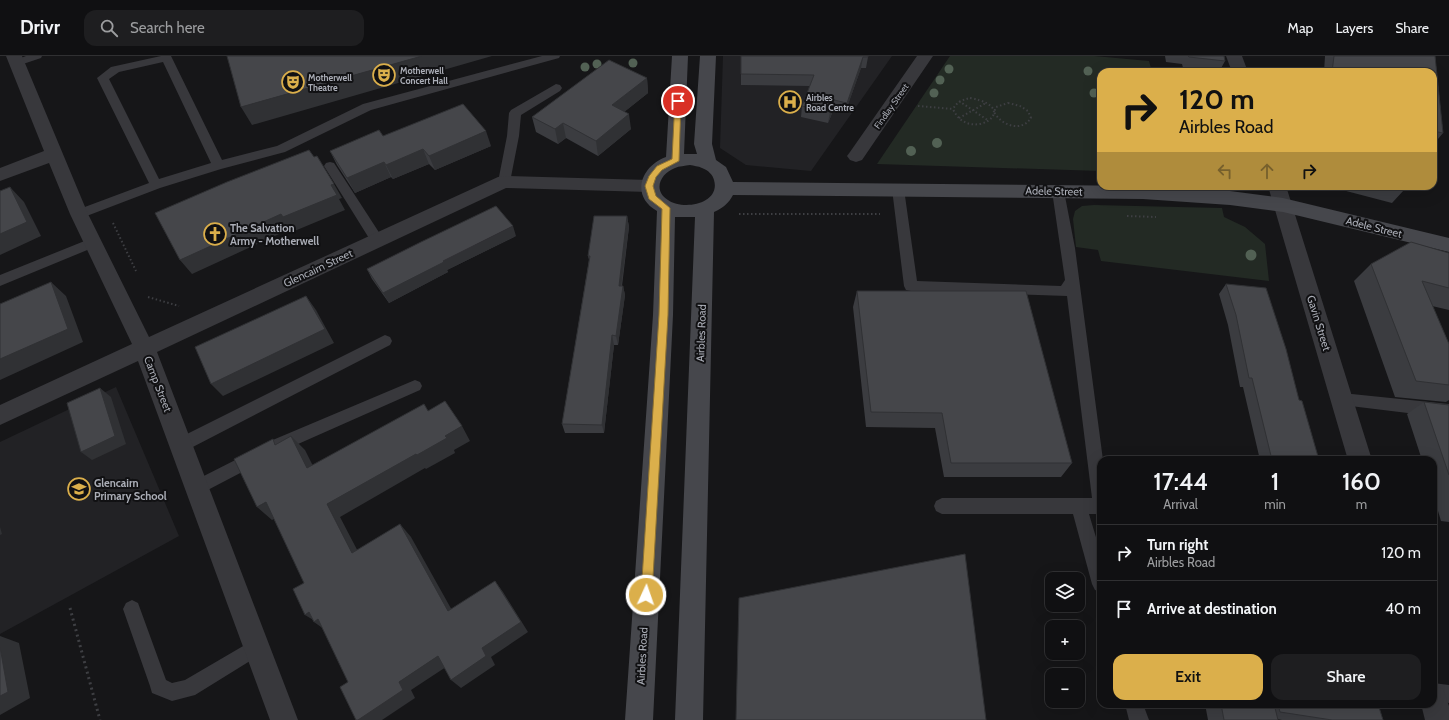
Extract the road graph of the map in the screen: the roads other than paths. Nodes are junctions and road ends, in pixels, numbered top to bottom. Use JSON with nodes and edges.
{"nodes":[{"id":1,"x":37,"y":56,"type":"edge"},
{"id":2,"x":555,"y":56,"type":"edge"},
{"id":3,"x":680,"y":56,"type":"edge"},
{"id":4,"x":708,"y":56,"type":"edge"},
{"id":5,"x":925,"y":56,"type":"edge"},
{"id":6,"x":1234,"y":56,"type":"edge"},
{"id":7,"x":15,"y":60,"type":"edge"},
{"id":8,"x":1238,"y":68,"type":"edge"},
{"id":9,"x":556,"y":88,"type":"dead end"},
{"id":10,"x":54,"y":154,"type":"junction"},
{"id":11,"x":856,"y":156,"type":"dead end"},
{"id":12,"x":675,"y":161,"type":"junction"},
{"id":13,"x":708,"y":163,"type":"junction"},
{"id":14,"x":218,"y":165,"type":"junction"},
{"id":15,"x":330,"y":166,"type":"dead end"},
{"id":16,"x":0,"y":175,"type":"edge"},
{"id":17,"x":504,"y":182,"type":"junction"},
{"id":18,"x":156,"y":185,"type":"junction"},
{"id":19,"x":649,"y":186,"type":"junction"},
{"id":20,"x":725,"y":188,"type":"junction"},
{"id":21,"x":898,"y":189,"type":"junction"},
{"id":22,"x":1058,"y":191,"type":"junction"},
{"id":23,"x":1280,"y":195,"type":"edge"},
{"id":24,"x":666,"y":208,"type":"junction"},
{"id":25,"x":704,"y":212,"type":"junction"},
{"id":26,"x":79,"y":214,"type":"junction"},
{"id":27,"x":377,"y":240,"type":"junction"},
{"id":28,"x":92,"y":243,"type":"junction"},
{"id":29,"x":1449,"y":245,"type":"edge"},
{"id":30,"x":0,"y":281,"type":"edge"},
{"id":31,"x":1072,"y":281,"type":"junction"},
{"id":32,"x":385,"y":341,"type":"dead end"},
{"id":33,"x":145,"y":350,"type":"junction"},
{"id":34,"x":414,"y":386,"type":"dead end"},
{"id":35,"x":1342,"y":400,"type":"junction"},
{"id":36,"x":1449,"y":411,"type":"edge"},
{"id":37,"x":0,"y":415,"type":"edge"},
{"id":38,"x":180,"y":445,"type":"junction"},
{"id":39,"x":1359,"y":456,"type":"edge"},
{"id":40,"x":1097,"y":475,"type":"edge"},
{"id":41,"x":196,"y":488,"type":"junction"},
{"id":42,"x":942,"y":506,"type":"dead end"},
{"id":43,"x":1079,"y":506,"type":"junction"},
{"id":44,"x":1097,"y":506,"type":"edge"},
{"id":45,"x":1097,"y":570,"type":"edge"},
{"id":46,"x":132,"y":609,"type":"dead end"},
{"id":47,"x":256,"y":647,"type":"junction"},
{"id":48,"x":1437,"y":692,"type":"edge"},
{"id":49,"x":1449,"y":694,"type":"edge"},
{"id":50,"x":1135,"y":708,"type":"edge"},
{"id":51,"x":1436,"y":708,"type":"edge"},
{"id":52,"x":284,"y":720,"type":"edge"},
{"id":53,"x":639,"y":720,"type":"edge"},
{"id":54,"x":689,"y":720,"type":"edge"},
{"id":55,"x":1139,"y":720,"type":"edge"},
{"id":56,"x":1439,"y":720,"type":"edge"}],
"edges":[{"from":1,"to":7,"type":"lane"},
{"from":2,"to":14,"type":"lane"},
{"from":3,"to":12,"type":"main road"},
{"from":4,"to":13,"type":"main road"},
{"from":5,"to":11,"type":"street","name":"Findlay Street"},
{"from":6,"to":8,"type":"street"},
{"from":7,"to":10,"type":"street","name":"Camp Street"},
{"from":9,"to":17,"type":"lane"},
{"from":10,"to":16,"type":"street"},
{"from":10,"to":26,"type":"street","name":"Camp Street"},
{"from":12,"to":13,"type":"main road"},
{"from":12,"to":19,"type":"main road"},
{"from":13,"to":20,"type":"main road"},
{"from":14,"to":18,"type":"lane"},
{"from":14,"to":18,"type":"lane"},
{"from":15,"to":27,"type":"lane"},
{"from":17,"to":19,"type":"street","name":"Glencairn Street"},
{"from":17,"to":27,"type":"street","name":"Glencairn Street"},
{"from":18,"to":26,"type":"lane"},
{"from":19,"to":24,"type":"main road"},
{"from":20,"to":21,"type":"main road","name":"Adele Street"},
{"from":20,"to":25,"type":"main road"},
{"from":21,"to":22,"type":"main road","name":"Adele Street"},
{"from":21,"to":31,"type":"lane"},
{"from":22,"to":23,"type":"main road","name":"Adele Street"},
{"from":22,"to":31,"type":"lane"},
{"from":23,"to":29,"type":"main road","name":"Adele Street"},
{"from":23,"to":35,"type":"street","name":"Gavin Street"},
{"from":24,"to":25,"type":"main road"},
{"from":24,"to":53,"type":"main road","name":"Airbles Road"},
{"from":25,"to":54,"type":"main road","name":"Airbles Road"},
{"from":26,"to":28,"type":"street","name":"Camp Street"},
{"from":27,"to":33,"type":"street","name":"Glencairn Street"},
{"from":28,"to":30,"type":"lane"},
{"from":28,"to":33,"type":"street","name":"Camp Street"},
{"from":31,"to":40,"type":"lane"},
{"from":32,"to":38,"type":"lane"},
{"from":33,"to":37,"type":"street","name":"Glencairn Street"},
{"from":33,"to":38,"type":"street","name":"Camp Street"},
{"from":34,"to":41,"type":"lane"},
{"from":35,"to":36,"type":"lane"},
{"from":35,"to":39,"type":"street","name":"Gavin Street"},
{"from":38,"to":41,"type":"street","name":"Camp Street"},
{"from":41,"to":47,"type":"street","name":"Camp Street"},
{"from":42,"to":43,"type":"lane"},
{"from":43,"to":44,"type":"lane"},
{"from":43,"to":45,"type":"lane"},
{"from":46,"to":47,"type":"lane"},
{"from":47,"to":52,"type":"street","name":"Camp Street"},
{"from":48,"to":49,"type":"lane"},
{"from":50,"to":55,"type":"lane"},
{"from":51,"to":56,"type":"street"}]}
